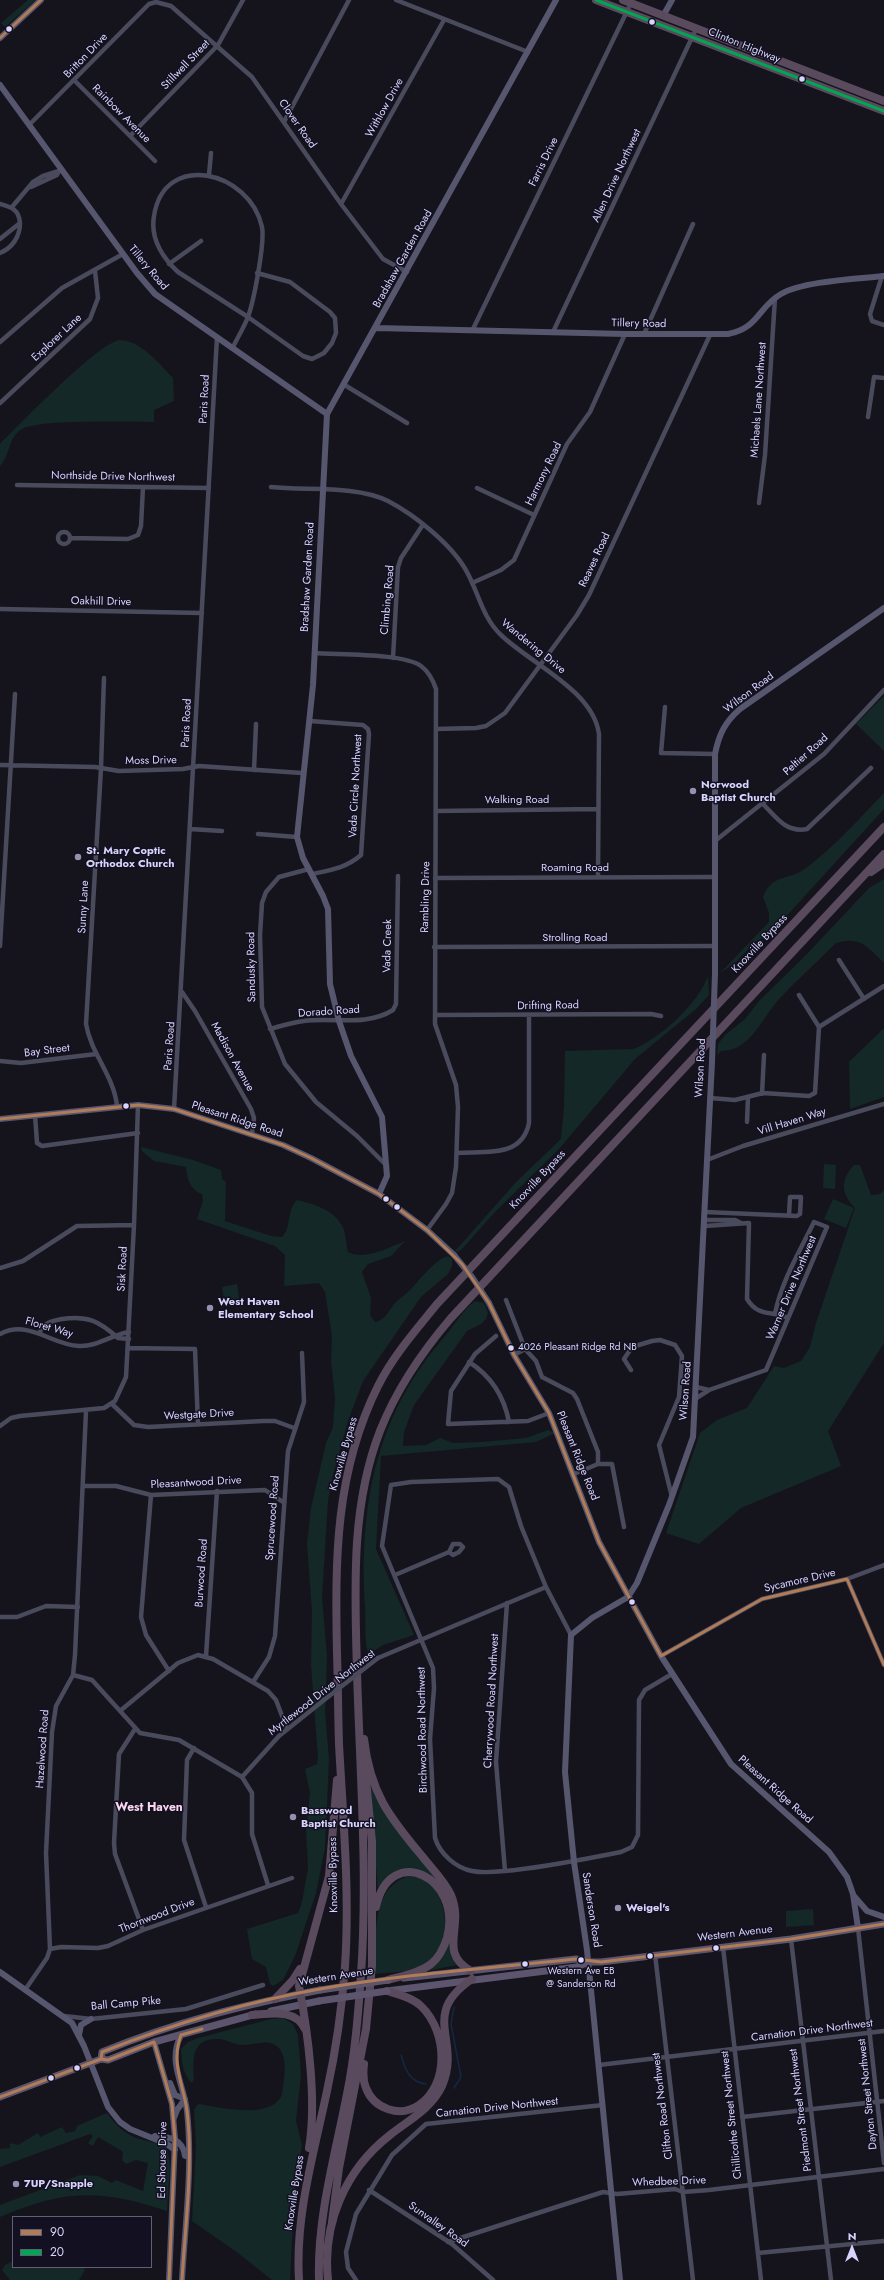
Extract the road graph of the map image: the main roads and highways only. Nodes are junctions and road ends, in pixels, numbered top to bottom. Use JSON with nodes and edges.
{"nodes":[{"id":1,"x":596,"y":0,"type":"edge"},
{"id":2,"x":623,"y":0,"type":"edge"},
{"id":3,"x":769,"y":58,"type":"junction"},
{"id":4,"x":765,"y":66,"type":"junction"},
{"id":5,"x":860,"y":92,"type":"junction"},
{"id":6,"x":884,"y":101,"type":"edge"},
{"id":7,"x":857,"y":102,"type":"junction"},
{"id":8,"x":884,"y":111,"type":"edge"},
{"id":9,"x":884,"y":827,"type":"edge"},
{"id":10,"x":884,"y":854,"type":"edge"},
{"id":11,"x":884,"y":863,"type":"edge"},
{"id":12,"x":860,"y":879,"type":"junction"},
{"id":13,"x":358,"y":1700,"type":"junction"},
{"id":14,"x":339,"y":1742,"type":"junction"},
{"id":15,"x":365,"y":1749,"type":"junction"},
{"id":16,"x":884,"y":1924,"type":"edge"},
{"id":17,"x":307,"y":1954,"type":"junction"},
{"id":18,"x":372,"y":1966,"type":"junction"},
{"id":19,"x":471,"y":1975,"type":"junction"},
{"id":20,"x":388,"y":1980,"type":"junction"},
{"id":21,"x":387,"y":1991,"type":"junction"},
{"id":22,"x":300,"y":1993,"type":"junction"},
{"id":23,"x":275,"y":1999,"type":"junction"},
{"id":24,"x":303,"y":2004,"type":"junction"},
{"id":25,"x":252,"y":2015,"type":"junction"},
{"id":26,"x":173,"y":2025,"type":"junction"},
{"id":27,"x":366,"y":2029,"type":"junction"},
{"id":28,"x":306,"y":2031,"type":"junction"},
{"id":29,"x":154,"y":2042,"type":"junction"},
{"id":30,"x":101,"y":2059,"type":"junction"},
{"id":31,"x":0,"y":2097,"type":"edge"},
{"id":32,"x":303,"y":2202,"type":"junction"},
{"id":33,"x":332,"y":2222,"type":"junction"},
{"id":34,"x":299,"y":2280,"type":"edge"},
{"id":35,"x":319,"y":2280,"type":"edge"},
{"id":36,"x":328,"y":2280,"type":"edge"}],
"edges":[{"from":1,"to":4,"type":"highway","name":"Clinton Highway"},
{"from":2,"to":3,"type":"highway","name":"Clinton Highway"},
{"from":3,"to":4,"type":"highway"},
{"from":3,"to":5,"type":"highway","name":"Clinton Highway"},
{"from":4,"to":7,"type":"highway","name":"Clinton Highway"},
{"from":5,"to":6,"type":"highway","name":"Clinton Highway"},
{"from":5,"to":7,"type":"highway"},
{"from":7,"to":8,"type":"highway","name":"Clinton Highway"},
{"from":9,"to":14,"type":"highway","name":"Knoxville Bypass"},
{"from":10,"to":12,"type":"highway"},
{"from":11,"to":12,"type":"highway"},
{"from":12,"to":13,"type":"highway"},
{"from":13,"to":15,"type":"highway"},
{"from":13,"to":35,"type":"highway"},
{"from":14,"to":17,"type":"highway"},
{"from":14,"to":32,"type":"highway","name":"Knoxville Bypass"},
{"from":15,"to":18,"type":"highway"},
{"from":15,"to":19,"type":"highway"},
{"from":16,"to":19,"type":"main road","name":"Western Avenue"},
{"from":17,"to":22,"type":"highway"},
{"from":17,"to":23,"type":"highway"},
{"from":18,"to":20,"type":"highway"},
{"from":18,"to":27,"type":"highway"},
{"from":19,"to":20,"type":"main road","name":"Western Avenue"},
{"from":19,"to":21,"type":"main road","name":"Western Avenue"},
{"from":19,"to":33,"type":"highway"},
{"from":20,"to":22,"type":"main road","name":"Western Avenue","bridge":true},
{"from":21,"to":24,"type":"main road","name":"Western Avenue","bridge":true},
{"from":21,"to":27,"type":"highway"},
{"from":22,"to":23,"type":"main road","name":"Western Avenue"},
{"from":22,"to":24,"type":"highway"},
{"from":23,"to":26,"type":"main road","name":"Western Avenue"},
{"from":24,"to":25,"type":"main road","name":"Western Avenue"},
{"from":24,"to":28,"type":"highway"},
{"from":25,"to":28,"type":"highway"},
{"from":25,"to":29,"type":"main road","name":"Western Avenue"},
{"from":26,"to":29,"type":"main road"},
{"from":26,"to":30,"type":"main road","name":"Western Avenue"},
{"from":27,"to":33,"type":"highway"},
{"from":28,"to":32,"type":"highway"},
{"from":29,"to":30,"type":"main road","name":"Western Avenue"},
{"from":30,"to":31,"type":"main road","name":"Western Avenue"},
{"from":32,"to":34,"type":"highway","name":"Knoxville Bypass"},
{"from":33,"to":36,"type":"highway"}]}
